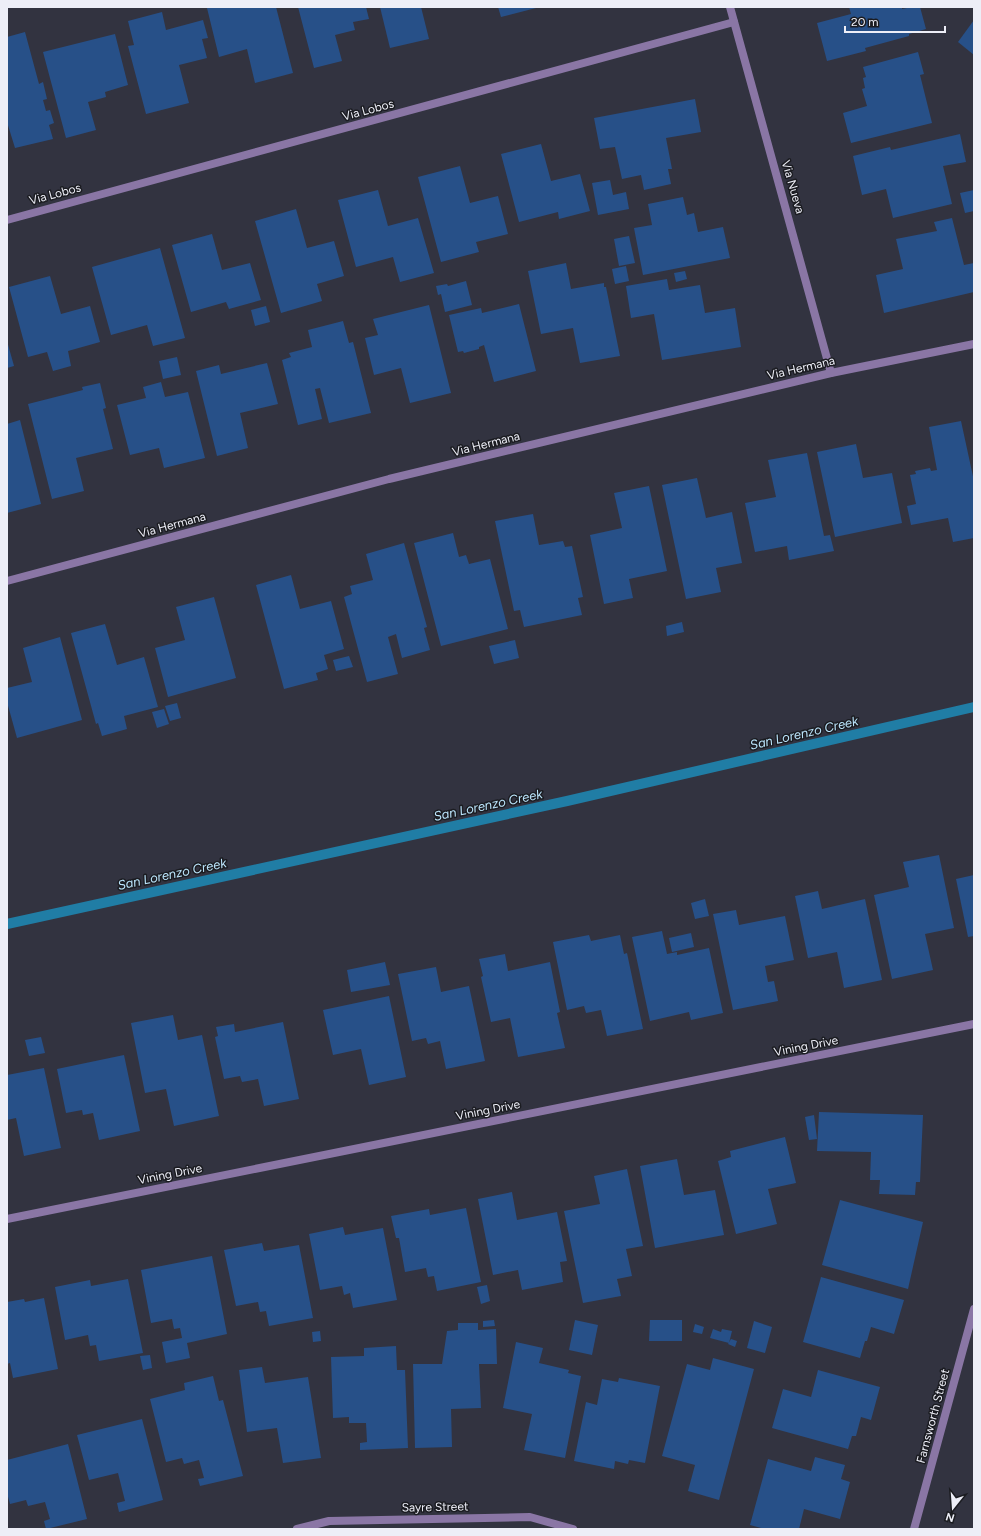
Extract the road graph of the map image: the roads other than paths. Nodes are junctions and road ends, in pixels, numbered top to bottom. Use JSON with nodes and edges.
{"nodes":[{"id":1,"x":730,"y":7,"type":"edge"},
{"id":2,"x":734,"y":22,"type":"junction"},
{"id":3,"x":7,"y":220,"type":"edge"},
{"id":4,"x":974,"y":344,"type":"edge"},
{"id":5,"x":831,"y":373,"type":"junction"},
{"id":6,"x":7,"y":581,"type":"edge"},
{"id":7,"x":974,"y":1024,"type":"edge"},
{"id":8,"x":7,"y":1219,"type":"edge"},
{"id":9,"x":974,"y":1309,"type":"edge"},
{"id":10,"x":971,"y":1334,"type":"edge"},
{"id":11,"x":297,"y":1529,"type":"edge"},
{"id":12,"x":573,"y":1529,"type":"edge"},
{"id":13,"x":914,"y":1529,"type":"edge"}],
"edges":[{"from":1,"to":2,"type":"street","name":"Via Nueva"},
{"from":2,"to":3,"type":"street","name":"Via Lobos"},
{"from":2,"to":5,"type":"street","name":"Via Nueva"},
{"from":4,"to":5,"type":"street","name":"Via Hermana"},
{"from":5,"to":6,"type":"street","name":"Via Hermana"},
{"from":7,"to":8,"type":"street","name":"Vining Drive"},
{"from":9,"to":10,"type":"street","name":"Farnsworth Street"},
{"from":10,"to":13,"type":"street","name":"Farnsworth Street"},
{"from":11,"to":12,"type":"street","name":"Sayre Street"}]}
